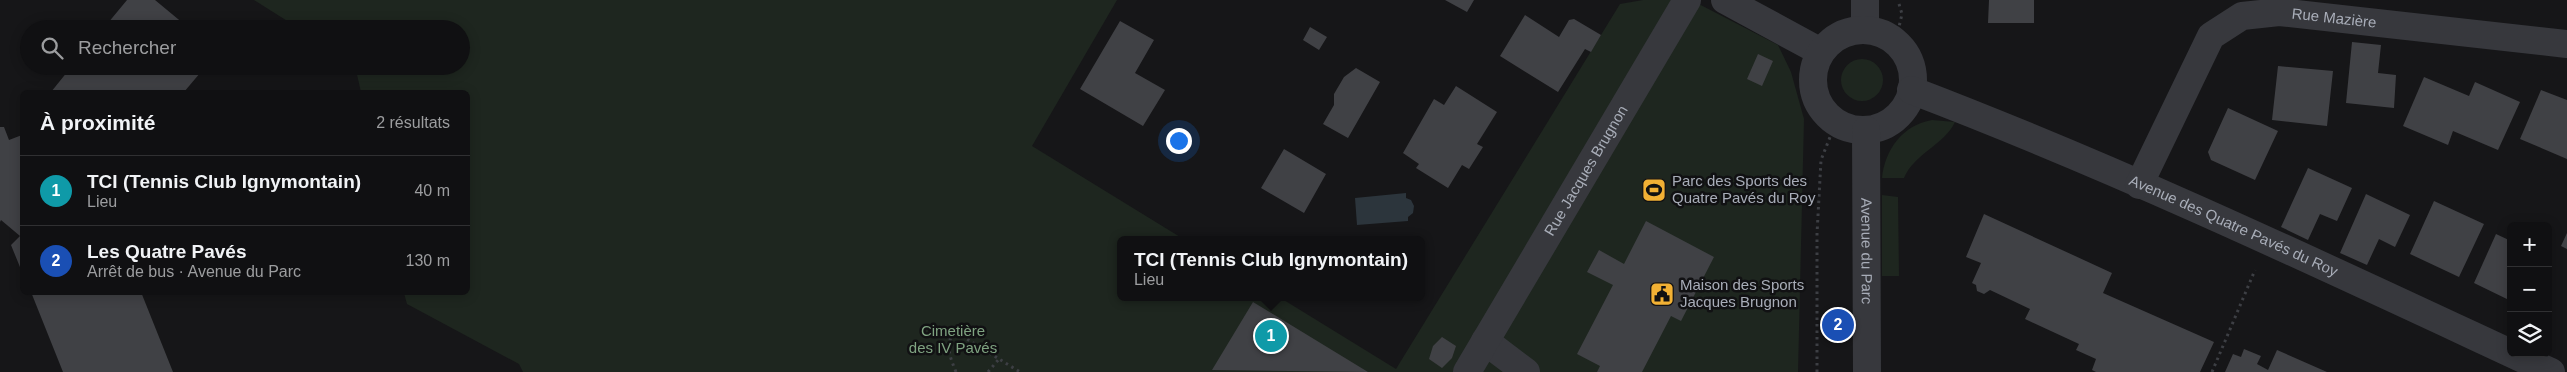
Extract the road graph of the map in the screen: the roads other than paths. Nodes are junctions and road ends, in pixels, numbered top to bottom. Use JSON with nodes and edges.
{"nodes":[{"id":1,"x":1687,"y":0,"type":"edge"},
{"id":2,"x":1725,"y":0,"type":"edge"},
{"id":3,"x":1865,"y":0,"type":"edge"},
{"id":4,"x":1865,"y":30,"type":"junction"},
{"id":5,"x":2567,"y":44,"type":"edge"},
{"id":6,"x":1820,"y":52,"type":"junction"},
{"id":7,"x":1911,"y":90,"type":"junction"},
{"id":8,"x":1866,"y":130,"type":"junction"},
{"id":9,"x":2139,"y":184,"type":"junction"},
{"id":10,"x":1485,"y":341,"type":"junction"},
{"id":11,"x":2503,"y":362,"type":"edge"},
{"id":12,"x":1467,"y":372,"type":"edge"},
{"id":13,"x":1526,"y":372,"type":"edge"},
{"id":14,"x":1867,"y":372,"type":"edge"},
{"id":15,"x":2551,"y":372,"type":"edge"}],
"edges":[{"from":1,"to":10,"type":"street","name":"Rue Jacques Brugnon"},
{"from":2,"to":6,"type":"street"},
{"from":3,"to":4,"type":"street"},
{"from":4,"to":6,"type":"street"},
{"from":4,"to":7,"type":"street"},
{"from":5,"to":9,"type":"street","name":"Rue Mazière"},
{"from":6,"to":8,"type":"street"},
{"from":7,"to":8,"type":"street"},
{"from":7,"to":9,"type":"street","name":"Avenue des Quatre Pavés du Roy"},
{"from":8,"to":14,"type":"street","name":"Avenue du Parc"},
{"from":9,"to":11,"type":"street","name":"Avenue des Quatre Pavés du Roy"},
{"from":10,"to":12,"type":"street","name":"Rue Jacques Brugnon"},
{"from":10,"to":13,"type":"street"},
{"from":11,"to":15,"type":"street","name":"Avenue des Quatre Pavés du Roy"}]}
